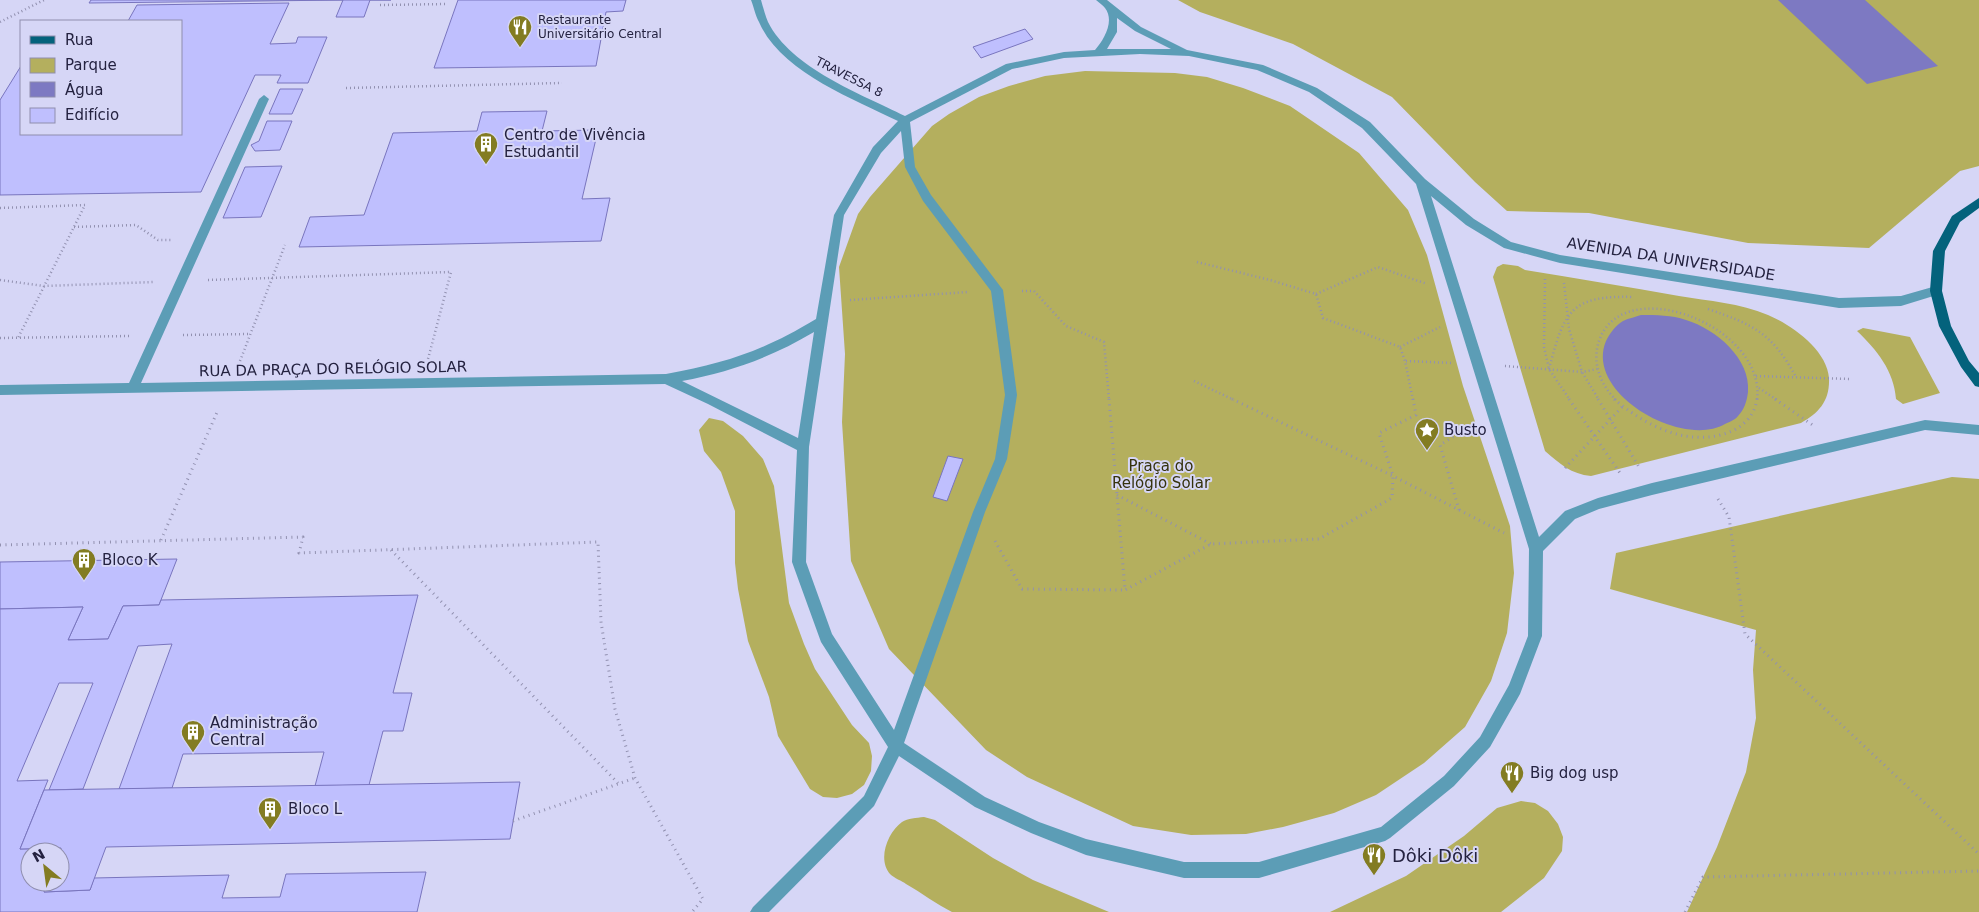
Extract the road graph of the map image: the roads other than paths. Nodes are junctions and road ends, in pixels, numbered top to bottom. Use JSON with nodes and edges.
{"nodes":[{"id":1,"x":756,"y":0,"type":"edge"},
{"id":2,"x":1101,"y":0,"type":"edge"},
{"id":3,"x":1111,"y":9,"type":"junction"},
{"id":4,"x":1099,"y":52,"type":"junction"},
{"id":5,"x":1189,"y":53,"type":"junction"},
{"id":6,"x":264,"y":99,"type":"dead end"},
{"id":7,"x":905,"y":120,"type":"junction"},
{"id":8,"x":1421,"y":182,"type":"junction"},
{"id":9,"x":1979,"y":202,"type":"edge"},
{"id":10,"x":1936,"y":291,"type":"junction"},
{"id":11,"x":821,"y":322,"type":"junction"},
{"id":12,"x":666,"y":379,"type":"junction"},
{"id":13,"x":1979,"y":382,"type":"edge"},
{"id":14,"x":133,"y":388,"type":"junction"},
{"id":15,"x":0,"y":390,"type":"edge"},
{"id":16,"x":1979,"y":430,"type":"edge"},
{"id":17,"x":803,"y":447,"type":"junction"},
{"id":18,"x":1536,"y":549,"type":"junction"},
{"id":19,"x":896,"y":746,"type":"junction"},
{"id":20,"x":758,"y":912,"type":"edge"}],
"edges":[{"from":1,"to":7,"type":"street","name":"TRAVESSA 8"},
{"from":2,"to":3,"type":"street"},
{"from":3,"to":4,"type":"street"},
{"from":3,"to":5,"type":"street"},
{"from":4,"to":5,"type":"street"},
{"from":4,"to":7,"type":"street"},
{"from":5,"to":8,"type":"street"},
{"from":6,"to":14,"type":"street"},
{"from":7,"to":11,"type":"street"},
{"from":7,"to":19,"type":"street"},
{"from":8,"to":10,"type":"street","name":"AVENIDA DA UNIVERSIDADE"},
{"from":8,"to":18,"type":"street"},
{"from":9,"to":10,"type":"main road"},
{"from":10,"to":13,"type":"main road"},
{"from":11,"to":12,"type":"street","name":"RUA DA PRAÇA DO RELÓGIO SOLAR"},
{"from":11,"to":17,"type":"street"},
{"from":12,"to":14,"type":"street","name":"RUA DA PRAÇA DO RELÓGIO SOLAR"},
{"from":12,"to":17,"type":"street","name":"RUA DA PRAÇA DO RELÓGIO SOLAR"},
{"from":14,"to":15,"type":"street","name":"RUA DA PRAÇA DO RELÓGIO SOLAR"},
{"from":16,"to":18,"type":"street"},
{"from":17,"to":19,"type":"street"},
{"from":18,"to":19,"type":"street"},
{"from":19,"to":20,"type":"street"}]}
